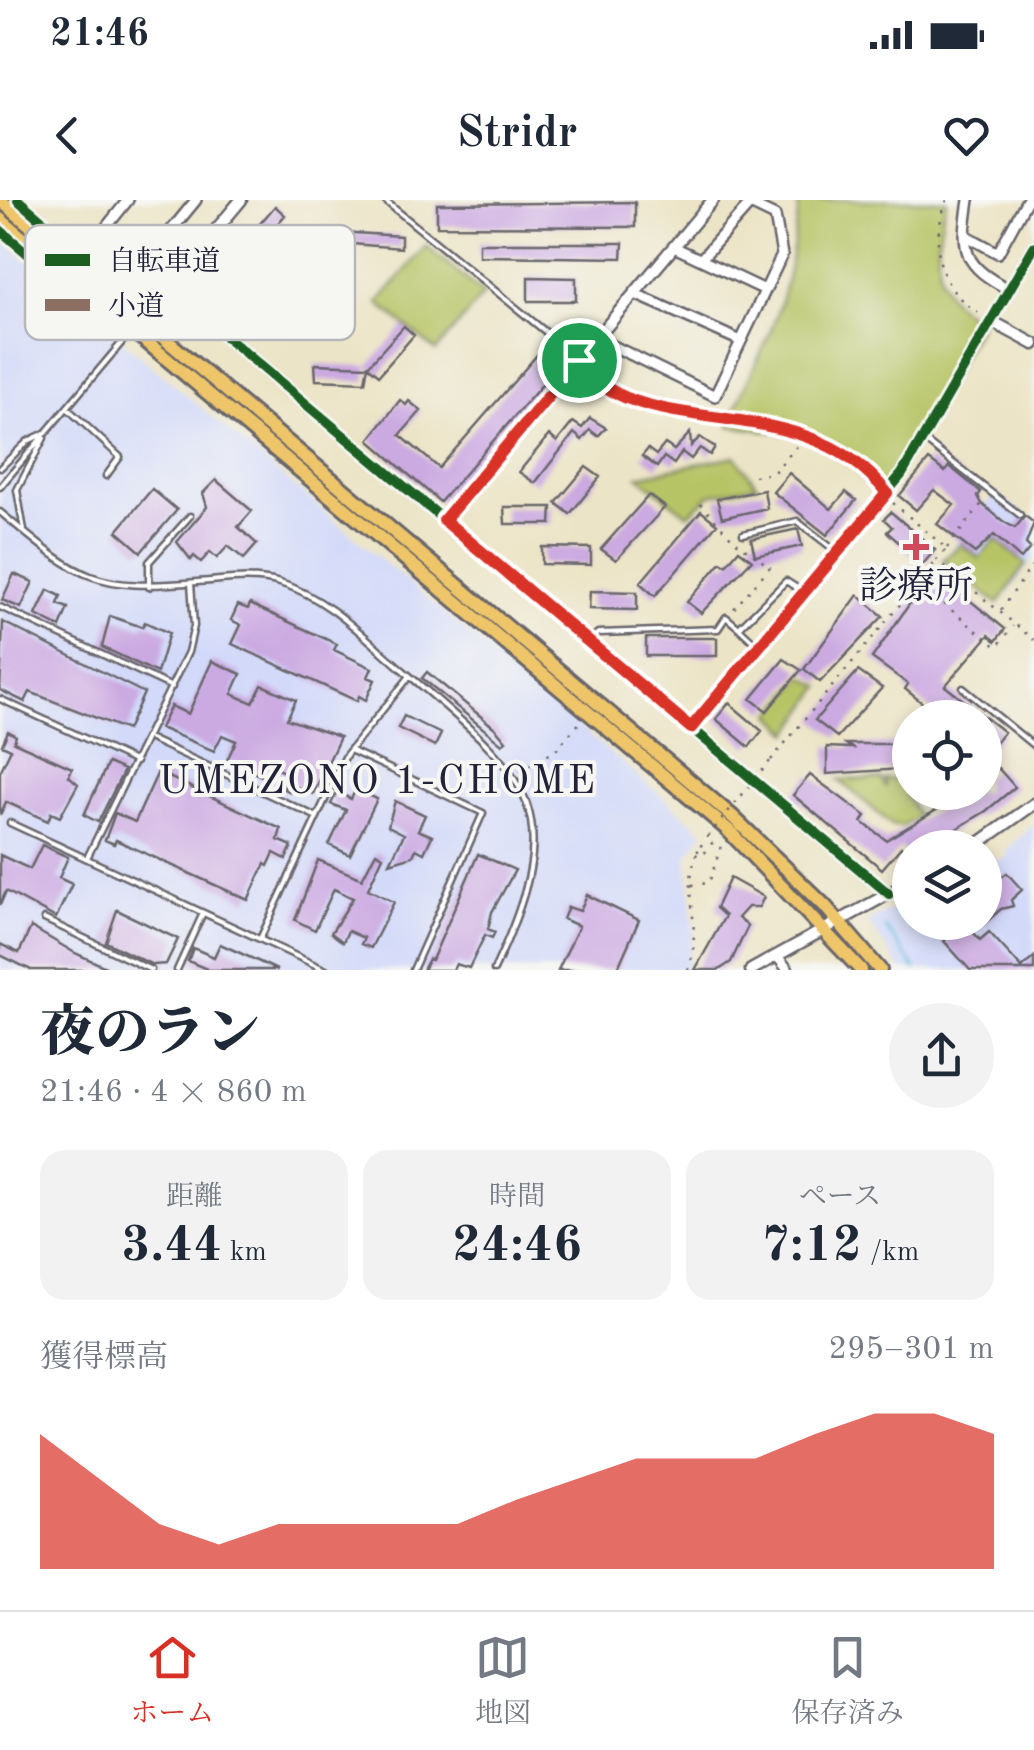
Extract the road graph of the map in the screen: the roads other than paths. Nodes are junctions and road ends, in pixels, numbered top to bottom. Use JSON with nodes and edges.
{"nodes":[{"id":1,"x":0,"y":200,"type":"edge"},
{"id":2,"x":128,"y":200,"type":"edge"},
{"id":3,"x":196,"y":200,"type":"edge"},
{"id":4,"x":241,"y":200,"type":"edge"},
{"id":5,"x":384,"y":200,"type":"edge"},
{"id":6,"x":713,"y":200,"type":"edge"},
{"id":7,"x":970,"y":200,"type":"edge"},
{"id":8,"x":1024,"y":201,"type":"edge"},
{"id":9,"x":0,"y":218,"type":"edge"},
{"id":10,"x":28,"y":225,"type":"edge"},
{"id":11,"x":107,"y":225,"type":"edge"},
{"id":12,"x":176,"y":225,"type":"edge"},
{"id":13,"x":220,"y":225,"type":"edge"},
{"id":14,"x":965,"y":235,"type":"junction"},
{"id":15,"x":25,"y":237,"type":"edge"},
{"id":16,"x":674,"y":247,"type":"junction"},
{"id":17,"x":1034,"y":247,"type":"edge"},
{"id":18,"x":700,"y":259,"type":"junction"},
{"id":19,"x":765,"y":290,"type":"junction"},
{"id":20,"x":1010,"y":290,"type":"junction"},
{"id":21,"x":635,"y":294,"type":"junction"},
{"id":22,"x":993,"y":322,"type":"junction"},
{"id":23,"x":597,"y":338,"type":"junction"},
{"id":24,"x":124,"y":340,"type":"edge"},
{"id":25,"x":156,"y":340,"type":"edge"},
{"id":26,"x":230,"y":340,"type":"edge"},
{"id":27,"x":741,"y":341,"type":"junction"},
{"id":28,"x":1034,"y":344,"type":"edge"},
{"id":29,"x":579,"y":360,"type":"junction"},
{"id":30,"x":67,"y":408,"type":"junction"},
{"id":31,"x":46,"y":433,"type":"junction"},
{"id":32,"x":924,"y":440,"type":"junction"},
{"id":33,"x":0,"y":468,"type":"edge"},
{"id":34,"x":106,"y":476,"type":"dead end"},
{"id":35,"x":0,"y":487,"type":"edge"},
{"id":36,"x":887,"y":493,"type":"junction"},
{"id":37,"x":0,"y":512,"type":"edge"},
{"id":38,"x":1020,"y":514,"type":"dead end"},
{"id":39,"x":190,"y":516,"type":"dead end"},
{"id":40,"x":444,"y":520,"type":"junction"},
{"id":41,"x":26,"y":533,"type":"junction"},
{"id":42,"x":743,"y":534,"type":"dead end"},
{"id":43,"x":836,"y":552,"type":"junction"},
{"id":44,"x":191,"y":583,"type":"junction"},
{"id":45,"x":149,"y":587,"type":"junction"},
{"id":46,"x":803,"y":592,"type":"junction"},
{"id":47,"x":0,"y":607,"type":"edge"},
{"id":48,"x":739,"y":628,"type":"junction"},
{"id":49,"x":588,"y":641,"type":"junction"},
{"id":50,"x":759,"y":647,"type":"junction"},
{"id":51,"x":410,"y":676,"type":"junction"},
{"id":52,"x":172,"y":687,"type":"junction"},
{"id":53,"x":963,"y":688,"type":"dead end"},
{"id":54,"x":0,"y":699,"type":"edge"},
{"id":55,"x":691,"y":728,"type":"junction"},
{"id":56,"x":148,"y":738,"type":"junction"},
{"id":57,"x":1034,"y":746,"type":"edge"},
{"id":58,"x":350,"y":750,"type":"junction"},
{"id":59,"x":136,"y":762,"type":"junction"},
{"id":60,"x":1034,"y":804,"type":"edge"},
{"id":61,"x":318,"y":817,"type":"junction"},
{"id":62,"x":10,"y":822,"type":"dead end"},
{"id":63,"x":997,"y":830,"type":"edge"},
{"id":64,"x":87,"y":858,"type":"junction"},
{"id":65,"x":892,"y":892,"type":"edge"},
{"id":66,"x":889,"y":894,"type":"junction"},
{"id":67,"x":203,"y":912,"type":"junction"},
{"id":68,"x":44,"y":919,"type":"dead end"},
{"id":69,"x":833,"y":925,"type":"junction"},
{"id":70,"x":260,"y":939,"type":"junction"},
{"id":71,"x":776,"y":956,"type":"junction"},
{"id":72,"x":312,"y":967,"type":"edge"},
{"id":73,"x":152,"y":970,"type":"edge"},
{"id":74,"x":176,"y":970,"type":"edge"},
{"id":75,"x":326,"y":970,"type":"edge"},
{"id":76,"x":413,"y":970,"type":"edge"},
{"id":77,"x":494,"y":970,"type":"edge"},
{"id":78,"x":751,"y":970,"type":"edge"},
{"id":79,"x":788,"y":970,"type":"edge"},
{"id":80,"x":861,"y":970,"type":"edge"},
{"id":81,"x":880,"y":970,"type":"edge"}],
"edges":[{"from":1,"to":10,"type":"main road"},
{"from":2,"to":11,"type":"street"},
{"from":3,"to":12,"type":"street"},
{"from":4,"to":13,"type":"street"},
{"from":5,"to":29,"type":"lane"},
{"from":6,"to":16,"type":"street"},
{"from":7,"to":14,"type":"street"},
{"from":8,"to":14,"type":"street"},
{"from":9,"to":15,"type":"main road"},
{"from":14,"to":20,"type":"street"},
{"from":16,"to":18,"type":"street"},
{"from":16,"to":21,"type":"street"},
{"from":17,"to":20,"type":"street"},
{"from":18,"to":19,"type":"street"},
{"from":18,"to":19,"type":"street"},
{"from":19,"to":27,"type":"street"},
{"from":20,"to":22,"type":"street"},
{"from":21,"to":23,"type":"street"},
{"from":21,"to":27,"type":"street"},
{"from":22,"to":28,"type":"street"},
{"from":22,"to":32,"type":"street"},
{"from":23,"to":27,"type":"street"},
{"from":23,"to":29,"type":"street"},
{"from":24,"to":30,"type":"lane"},
{"from":25,"to":69,"type":"main road"},
{"from":26,"to":40,"type":"street"},
{"from":29,"to":36,"type":"street"},
{"from":29,"to":40,"type":"street"},
{"from":30,"to":31,"type":"lane"},
{"from":30,"to":34,"type":"lane"},
{"from":31,"to":33,"type":"lane"},
{"from":31,"to":35,"type":"lane"},
{"from":31,"to":41,"type":"lane"},
{"from":32,"to":36,"type":"street"},
{"from":32,"to":38,"type":"lane"},
{"from":36,"to":43,"type":"street"},
{"from":37,"to":41,"type":"lane"},
{"from":39,"to":45,"type":"lane"},
{"from":40,"to":49,"type":"street"},
{"from":41,"to":45,"type":"lane"},
{"from":42,"to":43,"type":"lane"},
{"from":43,"to":46,"type":"street"},
{"from":44,"to":45,"type":"lane"},
{"from":44,"to":51,"type":"lane"},
{"from":44,"to":52,"type":"lane"},
{"from":46,"to":48,"type":"lane"},
{"from":46,"to":50,"type":"street"},
{"from":47,"to":52,"type":"lane"},
{"from":48,"to":49,"type":"lane"},
{"from":48,"to":50,"type":"lane"},
{"from":49,"to":55,"type":"street"},
{"from":50,"to":55,"type":"street"},
{"from":51,"to":58,"type":"lane"},
{"from":51,"to":77,"type":"lane"},
{"from":52,"to":56,"type":"lane"},
{"from":53,"to":57,"type":"lane"},
{"from":54,"to":59,"type":"lane"},
{"from":55,"to":66,"type":"street"},
{"from":56,"to":59,"type":"lane"},
{"from":56,"to":61,"type":"lane"},
{"from":58,"to":61,"type":"lane"},
{"from":58,"to":76,"type":"lane"},
{"from":59,"to":64,"type":"lane"},
{"from":60,"to":63,"type":"street"},
{"from":61,"to":70,"type":"lane"},
{"from":62,"to":64,"type":"lane"},
{"from":64,"to":67,"type":"lane"},
{"from":65,"to":66,"type":"street"},
{"from":66,"to":69,"type":"street"},
{"from":67,"to":70,"type":"lane"},
{"from":67,"to":74,"type":"lane"},
{"from":68,"to":73,"type":"lane"},
{"from":69,"to":71,"type":"street"},
{"from":69,"to":80,"type":"main road"},
{"from":69,"to":81,"type":"main road"},
{"from":70,"to":72,"type":"lane"},
{"from":71,"to":78,"type":"street"},
{"from":71,"to":79,"type":"street"},
{"from":72,"to":75,"type":"lane"}]}
